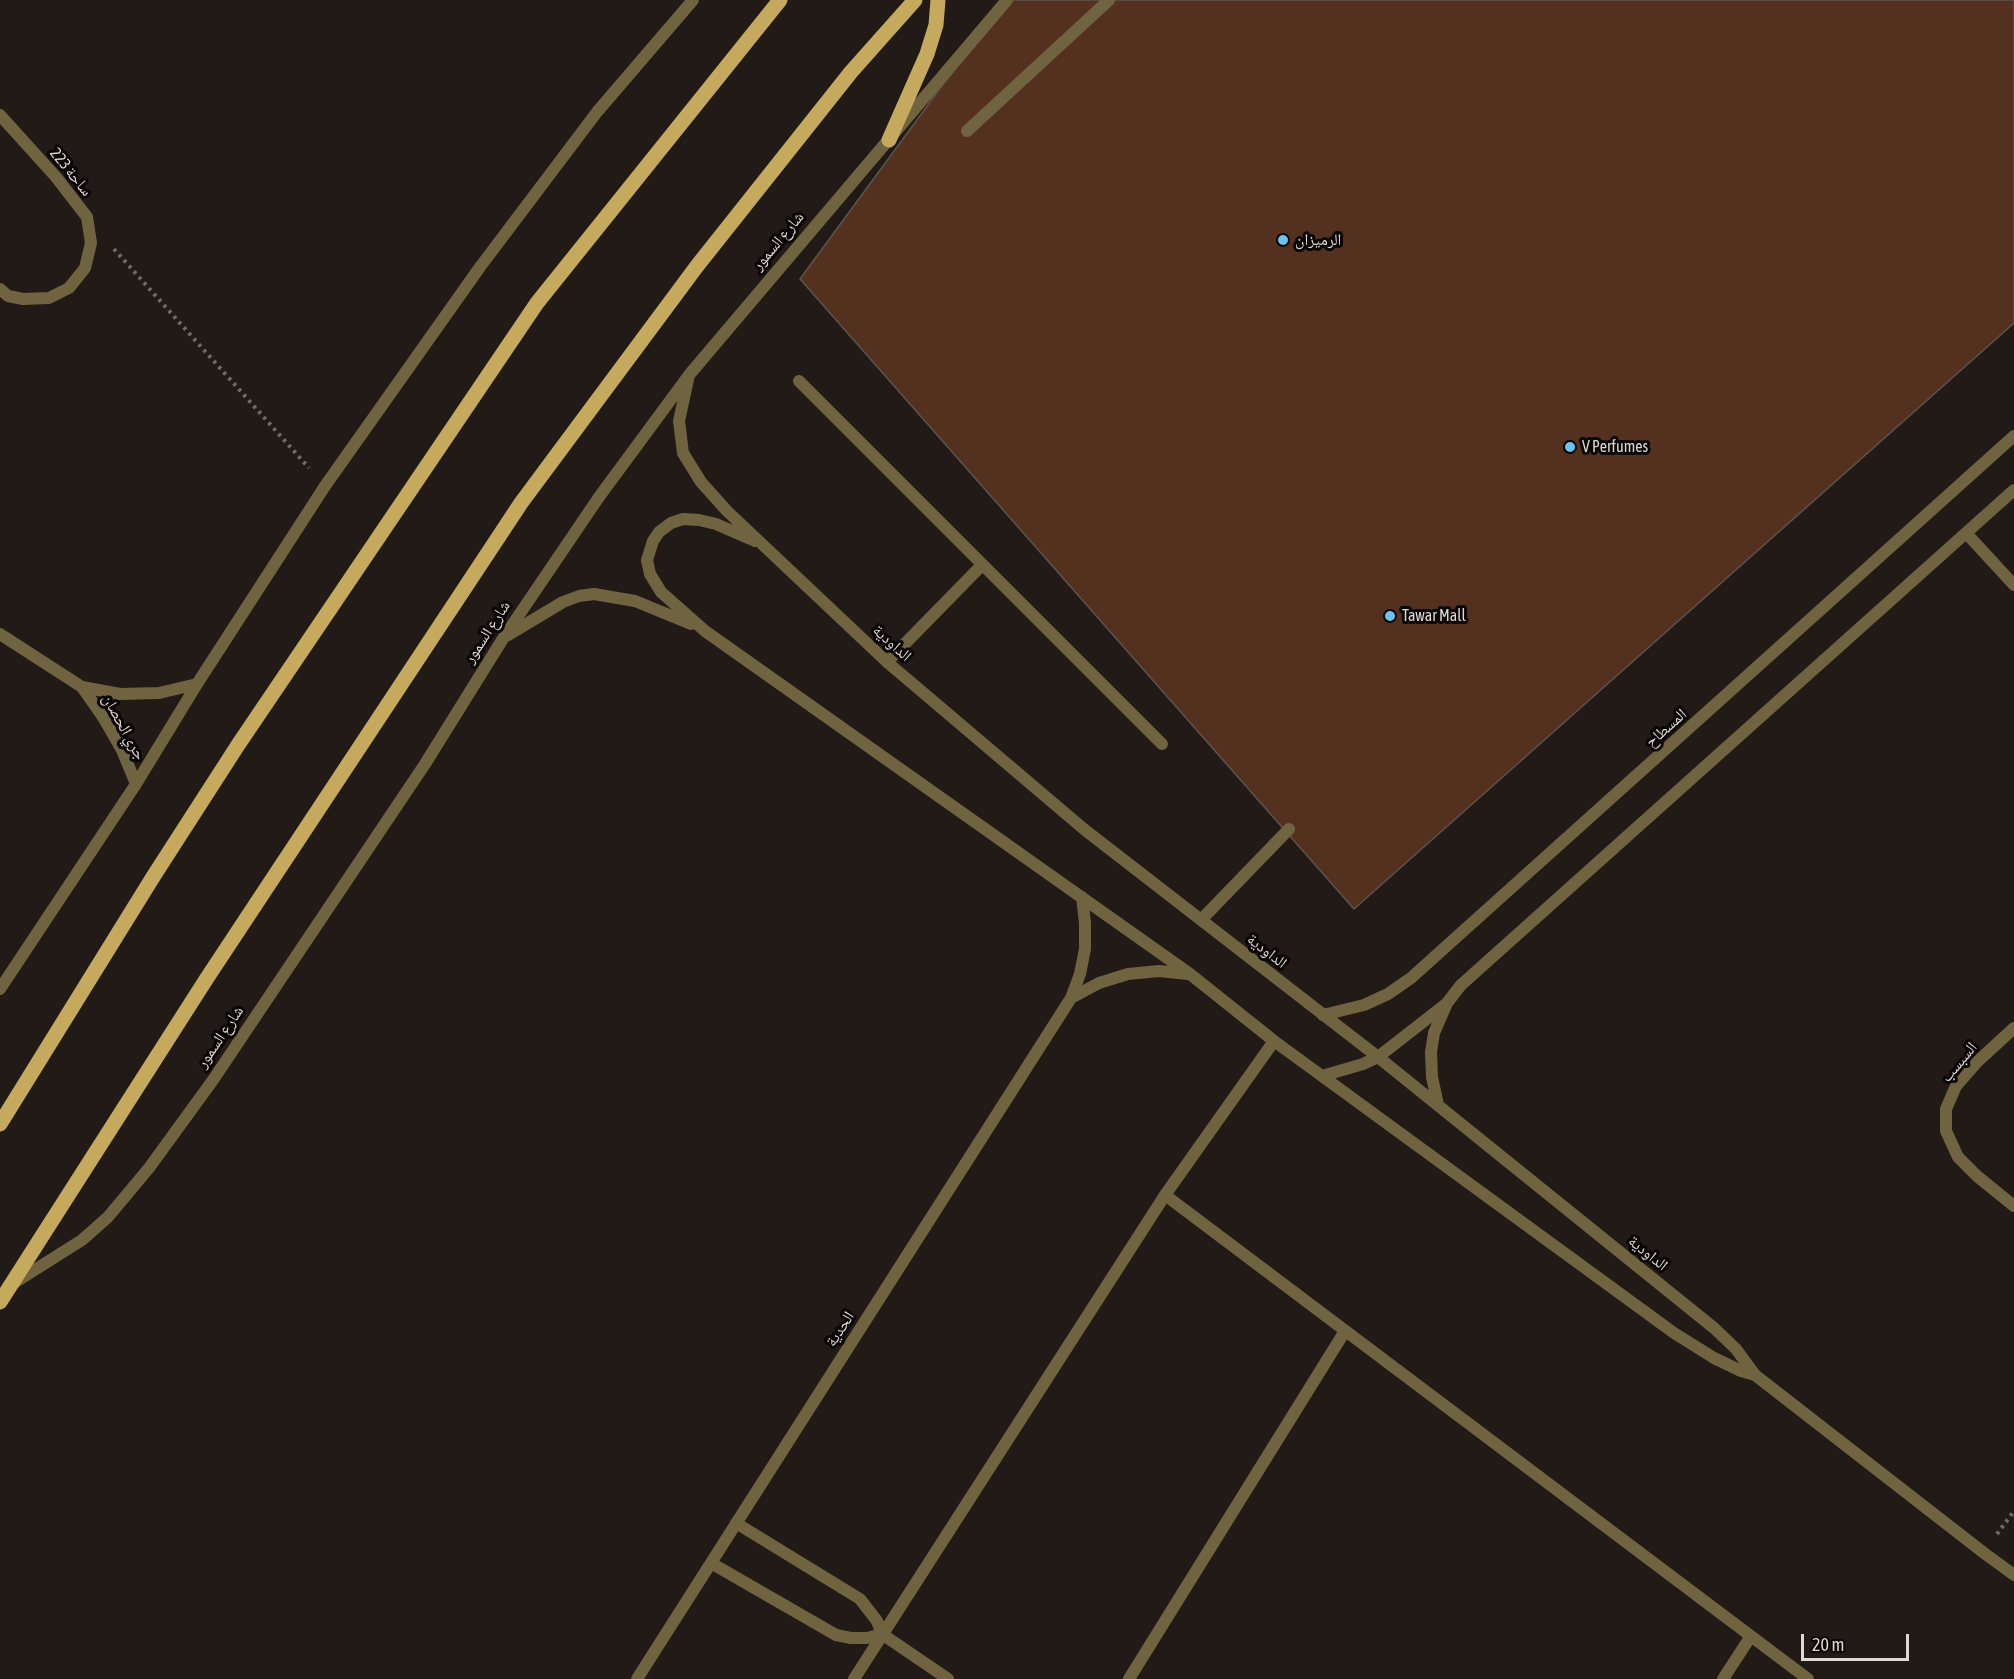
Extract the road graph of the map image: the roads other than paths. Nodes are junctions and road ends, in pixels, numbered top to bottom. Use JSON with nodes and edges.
{"nodes":[{"id":1,"x":693,"y":0,"type":"edge"},
{"id":2,"x":780,"y":0,"type":"edge"},
{"id":3,"x":915,"y":0,"type":"edge"},
{"id":4,"x":938,"y":0,"type":"edge"},
{"id":5,"x":1007,"y":0,"type":"edge"},
{"id":6,"x":1109,"y":0,"type":"edge"},
{"id":7,"x":0,"y":115,"type":"edge"},
{"id":8,"x":967,"y":131,"type":"dead end"},
{"id":9,"x":889,"y":140,"type":"junction"},
{"id":10,"x":0,"y":289,"type":"edge"},
{"id":11,"x":689,"y":375,"type":"junction"},
{"id":12,"x":799,"y":381,"type":"dead end"},
{"id":13,"x":2014,"y":436,"type":"edge"},
{"id":14,"x":2014,"y":490,"type":"edge"},
{"id":15,"x":1967,"y":534,"type":"junction"},
{"id":16,"x":764,"y":545,"type":"junction"},
{"id":17,"x":982,"y":565,"type":"junction"},
{"id":18,"x":2014,"y":585,"type":"edge"},
{"id":19,"x":705,"y":631,"type":"junction"},
{"id":20,"x":0,"y":634,"type":"edge"},
{"id":21,"x":504,"y":637,"type":"junction"},
{"id":22,"x":887,"y":662,"type":"junction"},
{"id":23,"x":197,"y":684,"type":"junction"},
{"id":24,"x":82,"y":687,"type":"junction"},
{"id":25,"x":1162,"y":744,"type":"dead end"},
{"id":26,"x":136,"y":784,"type":"junction"},
{"id":27,"x":1289,"y":829,"type":"dead end"},
{"id":28,"x":1082,"y":897,"type":"junction"},
{"id":29,"x":1201,"y":920,"type":"junction"},
{"id":30,"x":1190,"y":974,"type":"junction"},
{"id":31,"x":0,"y":988,"type":"edge"},
{"id":32,"x":1071,"y":998,"type":"junction"},
{"id":33,"x":1447,"y":1003,"type":"junction"},
{"id":34,"x":1323,"y":1015,"type":"junction"},
{"id":35,"x":2014,"y":1028,"type":"edge"},
{"id":36,"x":1274,"y":1041,"type":"junction"},
{"id":37,"x":1378,"y":1057,"type":"junction"},
{"id":38,"x":1322,"y":1076,"type":"junction"},
{"id":39,"x":1438,"y":1105,"type":"junction"},
{"id":40,"x":0,"y":1124,"type":"edge"},
{"id":41,"x":1165,"y":1195,"type":"junction"},
{"id":42,"x":2014,"y":1206,"type":"edge"},
{"id":43,"x":11,"y":1286,"type":"junction"},
{"id":44,"x":0,"y":1302,"type":"edge"},
{"id":45,"x":1345,"y":1330,"type":"junction"},
{"id":46,"x":1755,"y":1374,"type":"junction"},
{"id":47,"x":736,"y":1523,"type":"junction"},
{"id":48,"x":711,"y":1563,"type":"junction"},
{"id":49,"x":2014,"y":1575,"type":"edge"},
{"id":50,"x":882,"y":1634,"type":"junction"},
{"id":51,"x":1751,"y":1636,"type":"junction"},
{"id":52,"x":637,"y":1679,"type":"edge"},
{"id":53,"x":854,"y":1679,"type":"edge"},
{"id":54,"x":948,"y":1679,"type":"edge"},
{"id":55,"x":1129,"y":1679,"type":"edge"},
{"id":56,"x":1723,"y":1679,"type":"edge"},
{"id":57,"x":1808,"y":1679,"type":"edge"}],
"edges":[{"from":1,"to":23,"type":"street"},
{"from":2,"to":40,"type":"main road"},
{"from":3,"to":43,"type":"main road","name":"شارع السمور"},
{"from":4,"to":9,"type":"main road"},
{"from":5,"to":9,"type":"street","name":"شارع السمور"},
{"from":6,"to":8,"type":"street"},
{"from":7,"to":10,"type":"street","name":"ساحة 223"},
{"from":9,"to":11,"type":"street","name":"شارع السمور"},
{"from":11,"to":16,"type":"street","name":"الداودية"},
{"from":11,"to":21,"type":"street","name":"شارع السمور"},
{"from":12,"to":17,"type":"street"},
{"from":13,"to":34,"type":"street","name":"المسطاح"},
{"from":14,"to":15,"type":"street"},
{"from":15,"to":18,"type":"street"},
{"from":15,"to":33,"type":"street"},
{"from":16,"to":19,"type":"street","name":"الداودية"},
{"from":16,"to":22,"type":"street","name":"الداودية"},
{"from":17,"to":22,"type":"street"},
{"from":17,"to":25,"type":"street"},
{"from":19,"to":21,"type":"street","name":"الداودية"},
{"from":19,"to":28,"type":"street","name":"الداودية"},
{"from":20,"to":24,"type":"street","name":"جري الحصان"},
{"from":21,"to":43,"type":"street","name":"شارع السمور"},
{"from":22,"to":29,"type":"street","name":"الداودية"},
{"from":23,"to":24,"type":"street","name":"جري الحصان"},
{"from":23,"to":26,"type":"street"},
{"from":24,"to":26,"type":"street","name":"جري الحصان"},
{"from":26,"to":31,"type":"street"},
{"from":27,"to":29,"type":"street"},
{"from":28,"to":30,"type":"street","name":"الداودية"},
{"from":28,"to":32,"type":"street","name":"الحدية"},
{"from":29,"to":34,"type":"street","name":"الداودية"},
{"from":30,"to":32,"type":"street","name":"الحدية"},
{"from":30,"to":36,"type":"street","name":"الداودية"},
{"from":32,"to":47,"type":"street","name":"الحدية"},
{"from":33,"to":37,"type":"street"},
{"from":33,"to":39,"type":"street"},
{"from":34,"to":37,"type":"street","name":"الداودية"},
{"from":35,"to":42,"type":"street","name":"السبسب"},
{"from":36,"to":38,"type":"street","name":"الداودية"},
{"from":36,"to":41,"type":"street"},
{"from":37,"to":38,"type":"street"},
{"from":37,"to":39,"type":"street","name":"الداودية"},
{"from":38,"to":46,"type":"street","name":"الداودية"},
{"from":39,"to":46,"type":"street","name":"الداودية"},
{"from":41,"to":45,"type":"street"},
{"from":41,"to":50,"type":"street"},
{"from":43,"to":44,"type":"main road","name":"شارع السمور"},
{"from":45,"to":51,"type":"street"},
{"from":45,"to":55,"type":"street"},
{"from":46,"to":49,"type":"street","name":"الداودية"},
{"from":47,"to":48,"type":"street","name":"الحدية"},
{"from":47,"to":50,"type":"street"},
{"from":48,"to":50,"type":"street"},
{"from":48,"to":52,"type":"street","name":"الحدية"},
{"from":50,"to":53,"type":"street"},
{"from":50,"to":54,"type":"street"},
{"from":51,"to":56,"type":"street"},
{"from":51,"to":57,"type":"street"}]}
